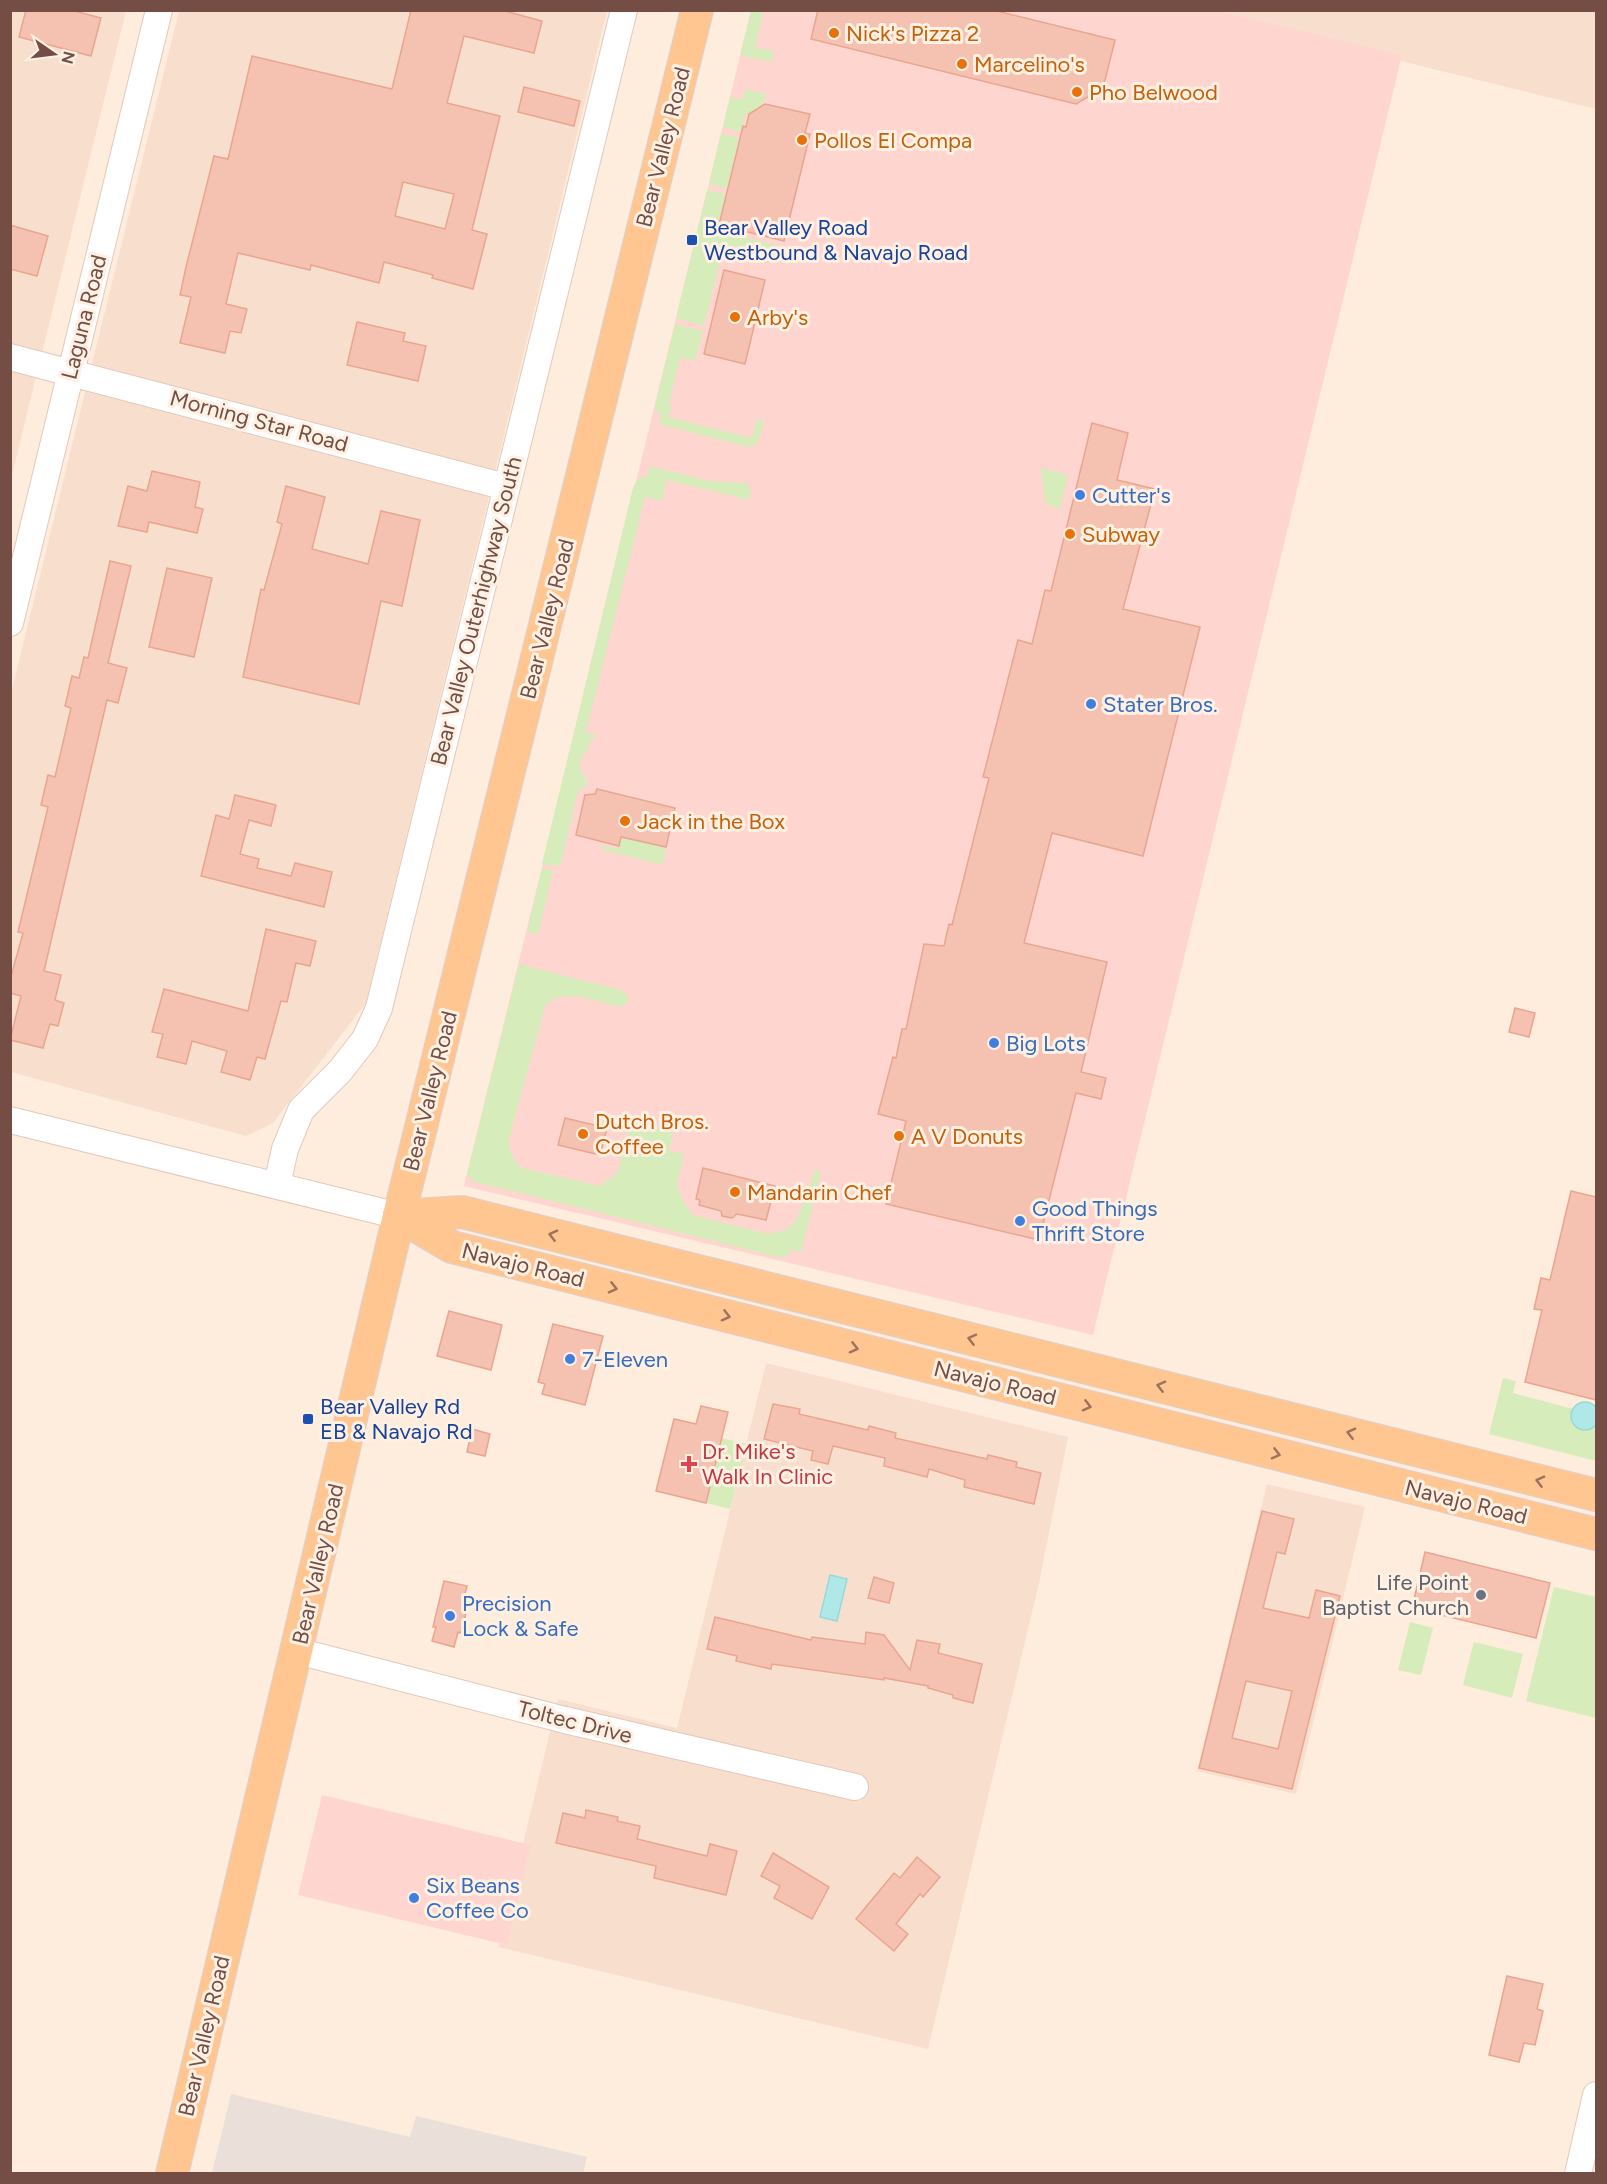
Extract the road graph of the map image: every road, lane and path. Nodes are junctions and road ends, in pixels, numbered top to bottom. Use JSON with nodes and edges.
{"nodes":[{"id":1,"x":159,"y":10,"type":"edge"},
{"id":2,"x":624,"y":10,"type":"edge"},
{"id":3,"x":697,"y":10,"type":"edge"},
{"id":4,"x":10,"y":357,"type":"edge"},
{"id":5,"x":71,"y":371,"type":"junction"},
{"id":6,"x":506,"y":487,"type":"junction"},
{"id":7,"x":10,"y":623,"type":"edge"},
{"id":8,"x":10,"y":1120,"type":"edge"},
{"id":9,"x":277,"y":1185,"type":"junction"},
{"id":10,"x":399,"y":1216,"type":"junction"},
{"id":11,"x":1596,"y":1495,"type":"edge"},
{"id":12,"x":1596,"y":1534,"type":"edge"},
{"id":13,"x":297,"y":1651,"type":"junction"},
{"id":14,"x":855,"y":1787,"type":"dead end"},
{"id":15,"x":1596,"y":2095,"type":"edge"},
{"id":16,"x":172,"y":2174,"type":"edge"},
{"id":17,"x":1578,"y":2174,"type":"edge"}],
"edges":[{"from":1,"to":5,"type":"street","name":"Laguna Road"},
{"from":2,"to":6,"type":"street","name":"Bear Valley Outerhighway South"},
{"from":3,"to":10,"type":"main road","name":"Bear Valley Road"},
{"from":4,"to":5,"type":"street","name":"Morning Star Road"},
{"from":5,"to":6,"type":"street","name":"Morning Star Road"},
{"from":5,"to":7,"type":"street","name":"Laguna Road"},
{"from":6,"to":9,"type":"street","name":"Bear Valley Outerhighway South"},
{"from":8,"to":9,"type":"street","name":"Navajo Road"},
{"from":9,"to":10,"type":"street","name":"Navajo Road"},
{"from":11,"to":10,"type":"main road","name":"Navajo Road","one_way":true},
{"from":10,"to":12,"type":"main road","name":"Navajo Road","one_way":true},
{"from":10,"to":13,"type":"main road","name":"Bear Valley Road"},
{"from":13,"to":14,"type":"street","name":"Toltec Drive"},
{"from":13,"to":16,"type":"main road","name":"Bear Valley Road"},
{"from":15,"to":17,"type":"street"}]}
